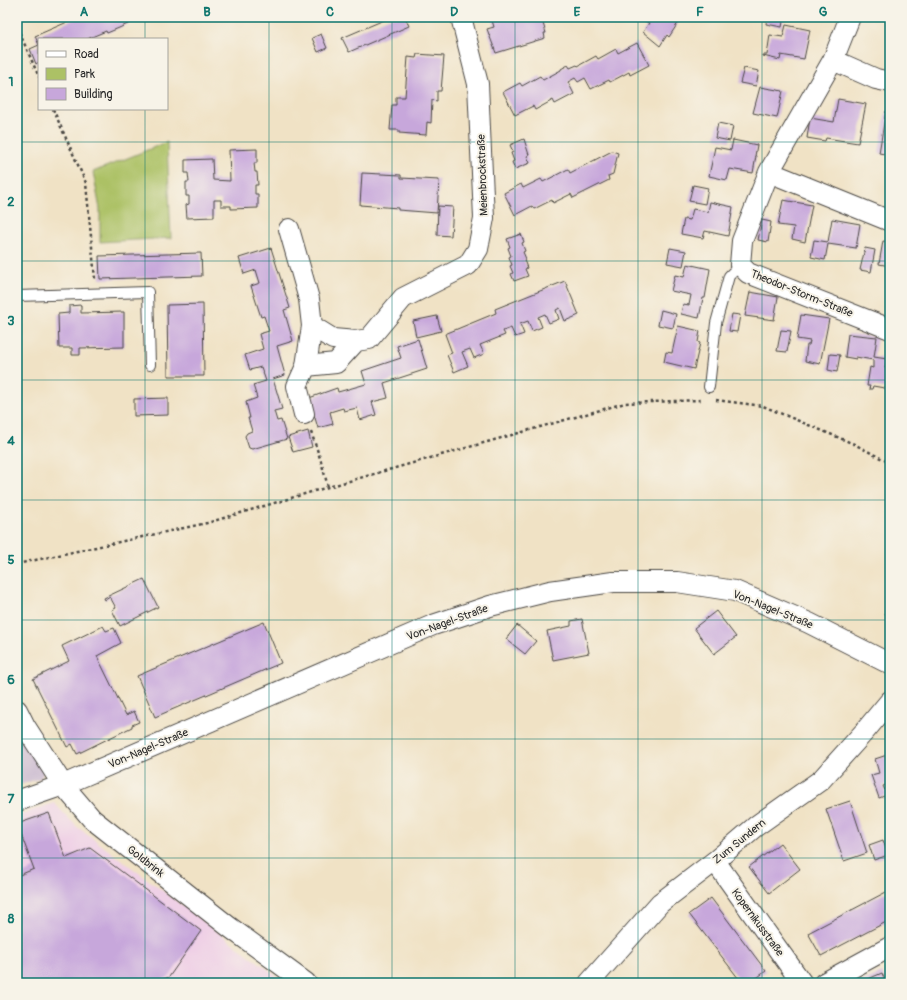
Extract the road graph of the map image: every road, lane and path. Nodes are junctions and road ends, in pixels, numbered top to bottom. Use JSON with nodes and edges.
{"nodes":[{"id":1,"x":461,"y":17,"type":"edge"},
{"id":2,"x":850,"y":17,"type":"edge"},
{"id":3,"x":17,"y":27,"type":"edge"},
{"id":4,"x":833,"y":60,"type":"junction"},
{"id":5,"x":38,"y":75,"type":"edge"},
{"id":6,"x":890,"y":82,"type":"edge"},
{"id":7,"x":53,"y":110,"type":"edge"},
{"id":8,"x":769,"y":172,"type":"junction"},
{"id":9,"x":890,"y":221,"type":"edge"},
{"id":10,"x":289,"y":229,"type":"dead end"},
{"id":11,"x":740,"y":265,"type":"junction"},
{"id":12,"x":97,"y":294,"type":"junction"},
{"id":13,"x":17,"y":296,"type":"edge"},
{"id":14,"x":312,"y":326,"type":"junction"},
{"id":15,"x":890,"y":329,"type":"edge"},
{"id":16,"x":356,"y":341,"type":"junction"},
{"id":17,"x":150,"y":364,"type":"dead end"},
{"id":18,"x":306,"y":366,"type":"junction"},
{"id":19,"x":709,"y":387,"type":"dead end"},
{"id":20,"x":708,"y":399,"type":"dead end"},
{"id":21,"x":715,"y":400,"type":"dead end"},
{"id":22,"x":304,"y":414,"type":"joint"},
{"id":23,"x":890,"y":463,"type":"edge"},
{"id":24,"x":328,"y":486,"type":"junction"},
{"id":25,"x":17,"y":564,"type":"edge"},
{"id":26,"x":890,"y":664,"type":"edge"},
{"id":27,"x":890,"y":701,"type":"edge"},
{"id":28,"x":17,"y":710,"type":"edge"},
{"id":29,"x":63,"y":785,"type":"junction"},
{"id":30,"x":17,"y":801,"type":"edge"},
{"id":31,"x":714,"y":861,"type":"junction"},
{"id":32,"x":890,"y":947,"type":"edge"},
{"id":33,"x":306,"y":983,"type":"edge"},
{"id":34,"x":589,"y":983,"type":"edge"},
{"id":35,"x":802,"y":983,"type":"edge"},
{"id":36,"x":824,"y":983,"type":"edge"}],
"edges":[{"from":1,"to":16,"type":"street","name":"Meienbrockstraße"},
{"from":2,"to":4,"type":"street","name":"Theodor-Storm-Straße"},
{"from":3,"to":5,"type":"path"},
{"from":4,"to":6,"type":"street"},
{"from":4,"to":8,"type":"street","name":"Theodor-Storm-Straße"},
{"from":7,"to":12,"type":"path"},
{"from":8,"to":9,"type":"street"},
{"from":8,"to":11,"type":"street","name":"Theodor-Storm-Straße"},
{"from":10,"to":14,"type":"street"},
{"from":11,"to":15,"type":"street","name":"Theodor-Storm-Straße"},
{"from":11,"to":19,"type":"lane"},
{"from":12,"to":13,"type":"lane"},
{"from":12,"to":17,"type":"lane"},
{"from":14,"to":16,"type":"street","name":"Meienbrockstraße"},
{"from":14,"to":18,"type":"street"},
{"from":16,"to":18,"type":"street","name":"Meienbrockstraße"},
{"from":18,"to":22,"type":"street"},
{"from":20,"to":24,"type":"path"},
{"from":21,"to":23,"type":"path"},
{"from":22,"to":24,"type":"path"},
{"from":24,"to":25,"type":"path"},
{"from":26,"to":29,"type":"street","name":"Von-Nagel-Straße"},
{"from":27,"to":31,"type":"street","name":"Zum Sundern"},
{"from":28,"to":29,"type":"street","name":"Goldbrink"},
{"from":29,"to":30,"type":"street","name":"Von-Nagel-Straße"},
{"from":29,"to":33,"type":"street","name":"Goldbrink"},
{"from":31,"to":34,"type":"street","name":"Zum Sundern"},
{"from":31,"to":35,"type":"street","name":"Kopernikusstraße"},
{"from":32,"to":36,"type":"street"}]}
